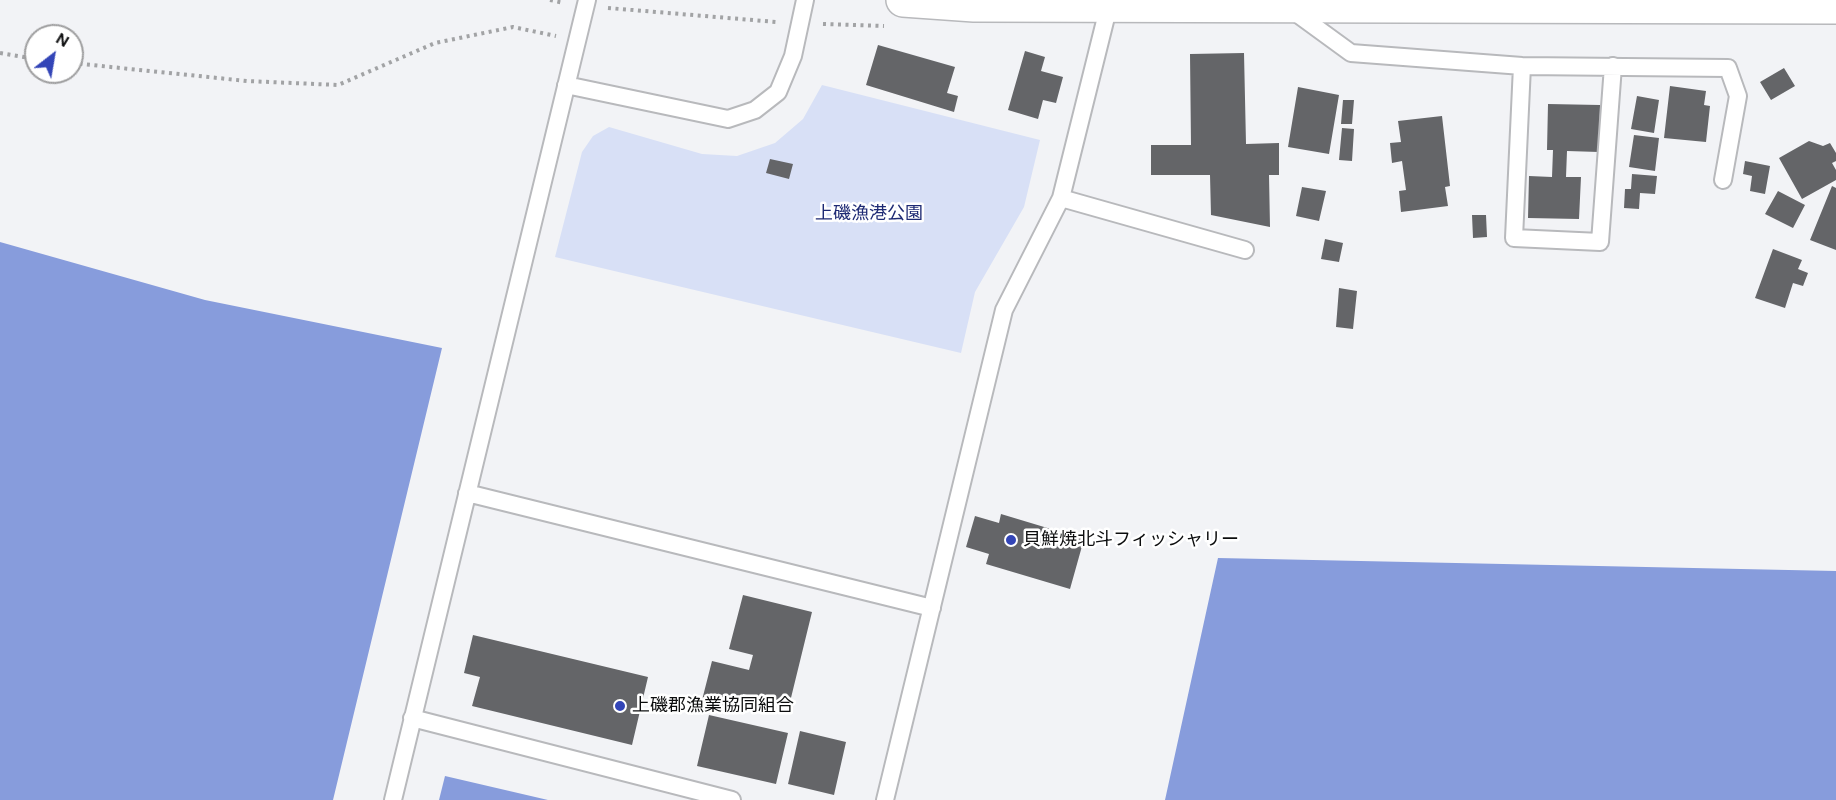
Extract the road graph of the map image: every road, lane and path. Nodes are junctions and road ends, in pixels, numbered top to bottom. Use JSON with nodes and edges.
{"nodes":[{"id":1,"x":587,"y":0,"type":"edge"},
{"id":2,"x":805,"y":0,"type":"edge"},
{"id":3,"x":903,"y":0,"type":"edge"},
{"id":4,"x":1109,"y":3,"type":"edge"},
{"id":5,"x":1288,"y":6,"type":"junction"},
{"id":6,"x":1836,"y":7,"type":"edge"},
{"id":7,"x":577,"y":41,"type":"junction"},
{"id":8,"x":0,"y":53,"type":"edge"},
{"id":9,"x":24,"y":57,"type":"edge"},
{"id":10,"x":84,"y":64,"type":"edge"},
{"id":11,"x":1522,"y":66,"type":"junction"},
{"id":12,"x":1613,"y":66,"type":"junction"},
{"id":13,"x":566,"y":85,"type":"junction"},
{"id":14,"x":1723,"y":180,"type":"dead end"},
{"id":15,"x":1061,"y":198,"type":"junction"},
{"id":16,"x":1245,"y":250,"type":"dead end"},
{"id":17,"x":467,"y":493,"type":"junction"},
{"id":18,"x":932,"y":608,"type":"junction"},
{"id":19,"x":412,"y":718,"type":"junction"},
{"id":20,"x":707,"y":797,"type":"edge"},
{"id":21,"x":393,"y":800,"type":"edge"},
{"id":22,"x":732,"y":800,"type":"edge"},
{"id":23,"x":885,"y":800,"type":"edge"}],
"edges":[{"from":1,"to":7,"type":"lane"},
{"from":2,"to":13,"type":"lane"},
{"from":3,"to":4,"type":"highway"},
{"from":4,"to":5,"type":"highway"},
{"from":4,"to":15,"type":"lane"},
{"from":5,"to":6,"type":"highway"},
{"from":5,"to":11,"type":"lane"},
{"from":7,"to":10,"type":"path"},
{"from":7,"to":13,"type":"lane"},
{"from":8,"to":9,"type":"path"},
{"from":11,"to":12,"type":"lane"},
{"from":11,"to":12,"type":"lane"},
{"from":12,"to":14,"type":"lane"},
{"from":13,"to":17,"type":"lane"},
{"from":15,"to":16,"type":"lane"},
{"from":15,"to":18,"type":"lane"},
{"from":17,"to":18,"type":"lane"},
{"from":17,"to":19,"type":"lane"},
{"from":18,"to":23,"type":"lane"},
{"from":19,"to":20,"type":"lane"},
{"from":19,"to":21,"type":"lane"},
{"from":20,"to":22,"type":"lane"}]}
